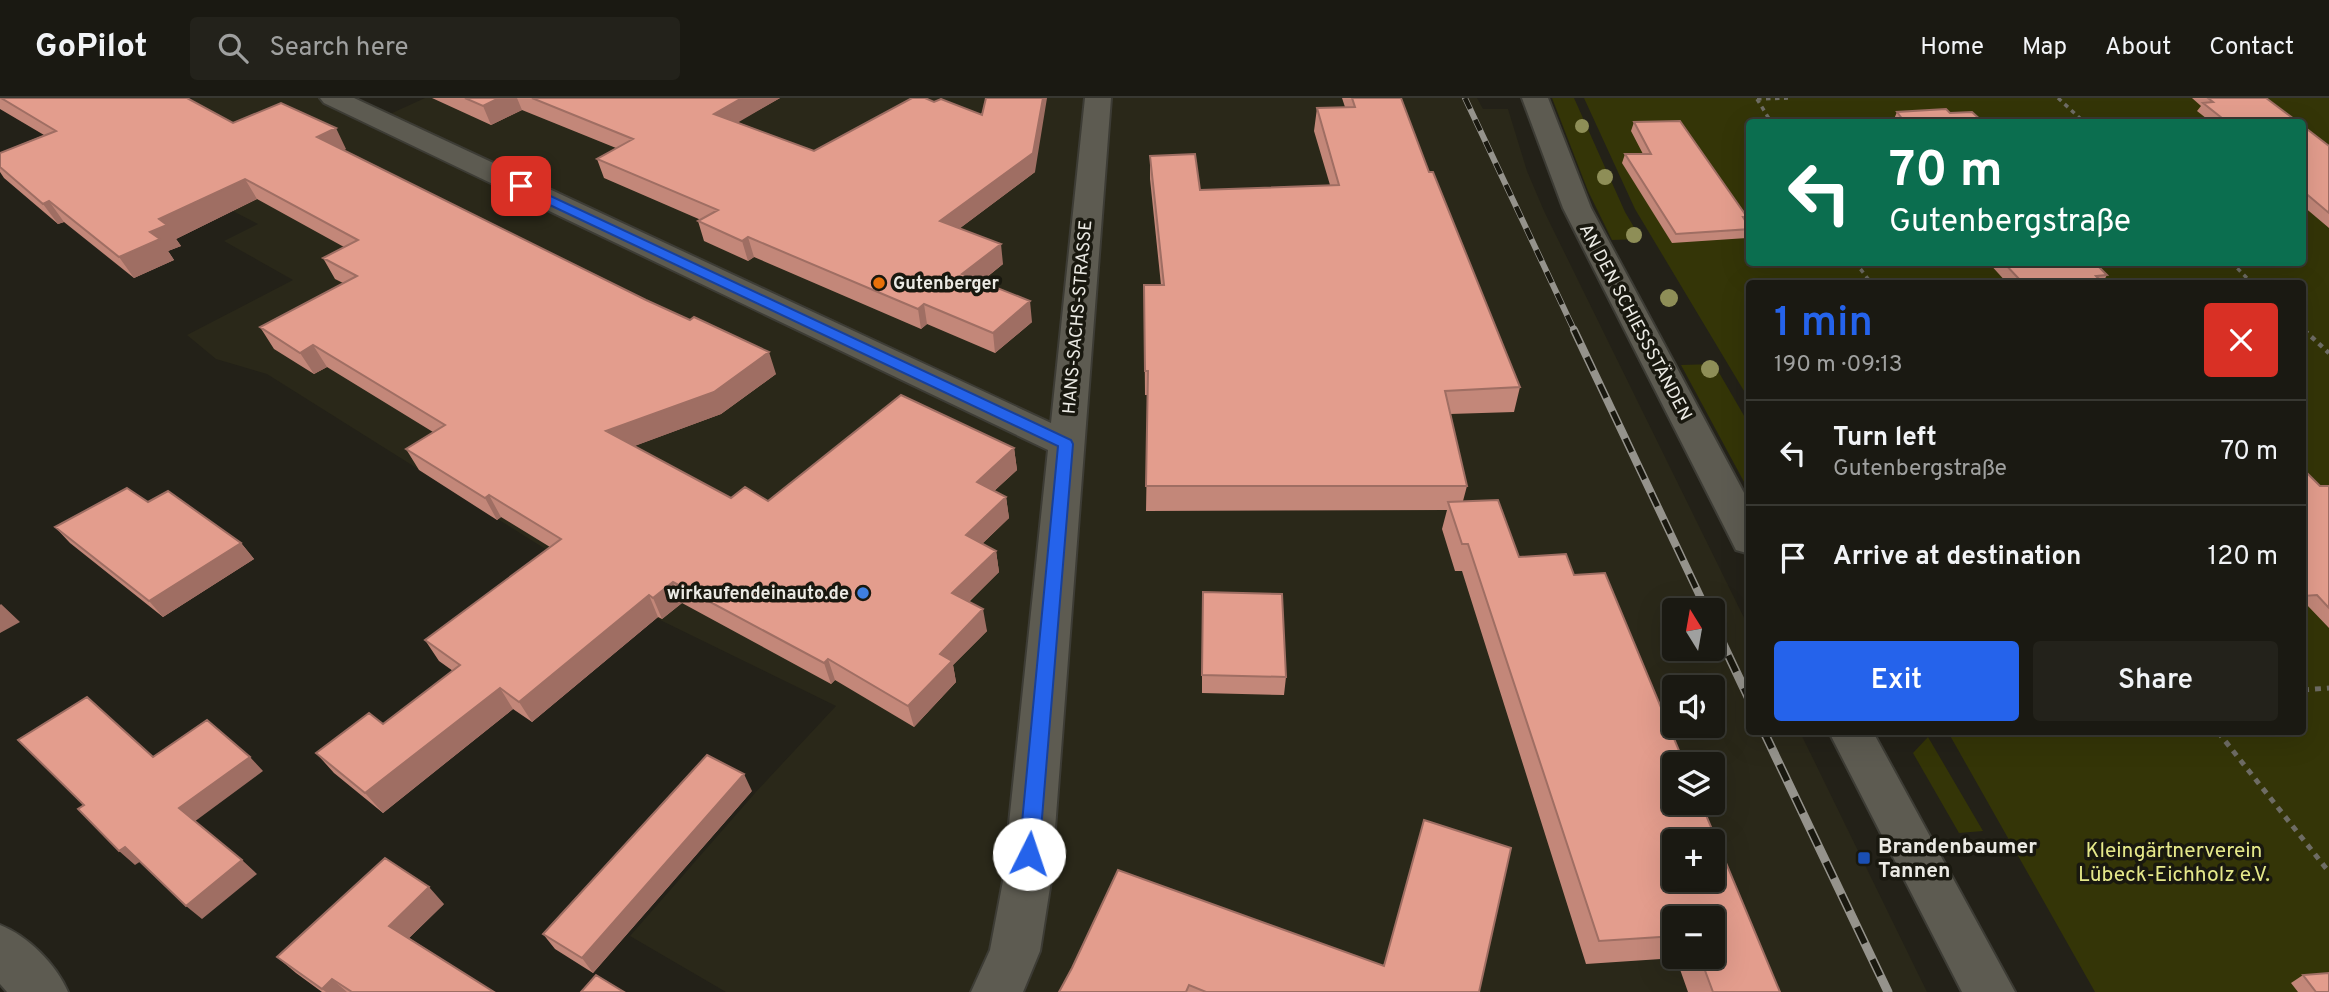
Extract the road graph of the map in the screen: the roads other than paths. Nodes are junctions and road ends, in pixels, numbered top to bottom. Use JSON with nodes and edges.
{"nodes":[{"id":1,"x":333,"y":98,"type":"edge"},
{"id":2,"x":1098,"y":98,"type":"edge"},
{"id":3,"x":1535,"y":98,"type":"edge"},
{"id":4,"x":1065,"y":444,"type":"junction"},
{"id":5,"x":1746,"y":532,"type":"edge"},
{"id":6,"x":1853,"y":735,"type":"edge"},
{"id":7,"x":0,"y":949,"type":"edge"},
{"id":8,"x":42,"y":992,"type":"edge"},
{"id":9,"x":997,"y":992,"type":"edge"},
{"id":10,"x":1989,"y":992,"type":"edge"}],
"edges":[{"from":1,"to":4,"type":"street"},
{"from":2,"to":4,"type":"street","name":"HANS-SACHS-STRASSE"},
{"from":3,"to":5,"type":"street","name":"AN DEN SCHIESSSTÄNDEN"},
{"from":4,"to":9,"type":"street","name":"HANS-SACHS-STRASSE"},
{"from":6,"to":10,"type":"street"},
{"from":7,"to":8,"type":"street"}]}
